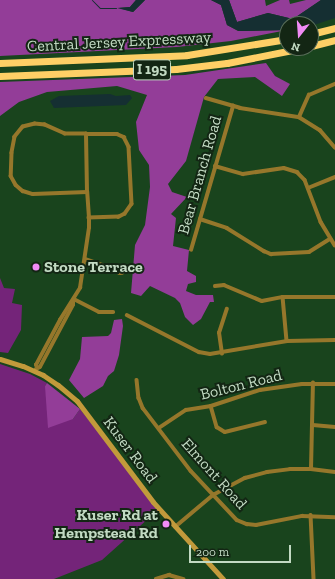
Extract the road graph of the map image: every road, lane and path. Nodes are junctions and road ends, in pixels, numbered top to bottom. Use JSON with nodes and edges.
{"nodes":[{"id":1,"x":335,"y":28,"type":"edge"},
{"id":2,"x":319,"y":32,"type":"edge"},
{"id":3,"x":279,"y":40,"type":"edge"},
{"id":4,"x":335,"y":40,"type":"edge"},
{"id":5,"x":319,"y":44,"type":"edge"},
{"id":6,"x":279,"y":53,"type":"edge"},
{"id":7,"x":0,"y":63,"type":"edge"},
{"id":8,"x":0,"y":76,"type":"edge"},
{"id":9,"x":335,"y":84,"type":"edge"},
{"id":10,"x":206,"y":98,"type":"dead end"},
{"id":11,"x":233,"y":106,"type":"junction"},
{"id":12,"x":299,"y":117,"type":"junction"},
{"id":13,"x":86,"y":134,"type":"junction"},
{"id":14,"x":335,"y":147,"type":"edge"},
{"id":15,"x":215,"y":166,"type":"junction"},
{"id":16,"x":335,"y":177,"type":"edge"},
{"id":17,"x":308,"y":188,"type":"junction"},
{"id":18,"x":87,"y":192,"type":"junction"},
{"id":19,"x":89,"y":218,"type":"junction"},
{"id":20,"x":200,"y":218,"type":"junction"},
{"id":21,"x":330,"y":239,"type":"junction"},
{"id":22,"x":335,"y":245,"type":"edge"},
{"id":23,"x":191,"y":250,"type":"dead end"},
{"id":24,"x":85,"y":259,"type":"junction"},
{"id":25,"x":117,"y":270,"type":"dead end"},
{"id":26,"x":215,"y":286,"type":"dead end"},
{"id":27,"x":283,"y":297,"type":"junction"},
{"id":28,"x":335,"y":297,"type":"edge"},
{"id":29,"x":73,"y":301,"type":"junction"},
{"id":30,"x":227,"y":309,"type":"dead end"},
{"id":31,"x":114,"y":312,"type":"dead end"},
{"id":32,"x":127,"y":315,"type":"dead end"},
{"id":33,"x":335,"y":340,"type":"edge"},
{"id":34,"x":287,"y":341,"type":"junction"},
{"id":35,"x":222,"y":354,"type":"junction"},
{"id":36,"x":0,"y":359,"type":"edge"},
{"id":37,"x":36,"y":369,"type":"junction"},
{"id":38,"x":137,"y":380,"type":"dead end"},
{"id":39,"x":313,"y":383,"type":"junction"},
{"id":40,"x":335,"y":384,"type":"edge"},
{"id":41,"x":211,"y":406,"type":"junction"},
{"id":42,"x":266,"y":422,"type":"dead end"},
{"id":43,"x":312,"y":425,"type":"junction"},
{"id":44,"x":335,"y":427,"type":"edge"},
{"id":45,"x":159,"y":428,"type":"junction"},
{"id":46,"x":311,"y":469,"type":"junction"},
{"id":47,"x":335,"y":472,"type":"edge"},
{"id":48,"x":212,"y":495,"type":"junction"},
{"id":49,"x":311,"y":515,"type":"junction"},
{"id":50,"x":335,"y":517,"type":"edge"},
{"id":51,"x":175,"y":527,"type":"junction"},
{"id":52,"x":156,"y":579,"type":"edge"},
{"id":53,"x":183,"y":579,"type":"edge"},
{"id":54,"x":222,"y":579,"type":"edge"},
{"id":55,"x":314,"y":579,"type":"edge"}],
"edges":[{"from":1,"to":2,"type":"highway"},
{"from":3,"to":7,"type":"highway","name":"Central Jersey Expressway","number":"I 195"},
{"from":4,"to":5,"type":"highway"},
{"from":6,"to":8,"type":"highway","name":"Central Jersey Expressway","number":"I 195"},
{"from":9,"to":12,"type":"street"},
{"from":10,"to":11,"type":"street"},
{"from":11,"to":12,"type":"street"},
{"from":11,"to":15,"type":"street","name":"Bear Branch Road"},
{"from":12,"to":14,"type":"street"},
{"from":13,"to":18,"type":"street"},
{"from":13,"to":18,"type":"street"},
{"from":13,"to":19,"type":"street"},
{"from":15,"to":17,"type":"street"},
{"from":15,"to":20,"type":"street","name":"Bear Branch Road"},
{"from":16,"to":17,"type":"street"},
{"from":17,"to":21,"type":"street"},
{"from":18,"to":19,"type":"street"},
{"from":19,"to":24,"type":"street"},
{"from":20,"to":21,"type":"street"},
{"from":20,"to":23,"type":"street","name":"Bear Branch Road"},
{"from":21,"to":22,"type":"street"},
{"from":24,"to":25,"type":"street"},
{"from":24,"to":29,"type":"street"},
{"from":26,"to":27,"type":"street"},
{"from":27,"to":28,"type":"street"},
{"from":27,"to":34,"type":"street"},
{"from":29,"to":31,"type":"street"},
{"from":29,"to":37,"type":"street"},
{"from":30,"to":35,"type":"street"},
{"from":32,"to":35,"type":"street"},
{"from":33,"to":34,"type":"street"},
{"from":34,"to":35,"type":"street"},
{"from":36,"to":37,"type":"street","name":"Kuser Road"},
{"from":37,"to":51,"type":"street","name":"Kuser Road"},
{"from":38,"to":45,"type":"street","name":"Elmont Road"},
{"from":39,"to":40,"type":"street","name":"Bolton Road"},
{"from":39,"to":41,"type":"street","name":"Bolton Road"},
{"from":39,"to":43,"type":"street"},
{"from":41,"to":42,"type":"street"},
{"from":41,"to":45,"type":"street","name":"Bolton Road"},
{"from":43,"to":44,"type":"street"},
{"from":43,"to":46,"type":"street"},
{"from":45,"to":48,"type":"street","name":"Elmont Road"},
{"from":46,"to":47,"type":"street"},
{"from":46,"to":48,"type":"street"},
{"from":48,"to":49,"type":"street","name":"Elmont Road"},
{"from":48,"to":51,"type":"street"},
{"from":49,"to":50,"type":"street","name":"Elmont Road"},
{"from":49,"to":55,"type":"street"},
{"from":51,"to":54,"type":"street","name":"Kuser Road"},
{"from":52,"to":53,"type":"street"}]}
